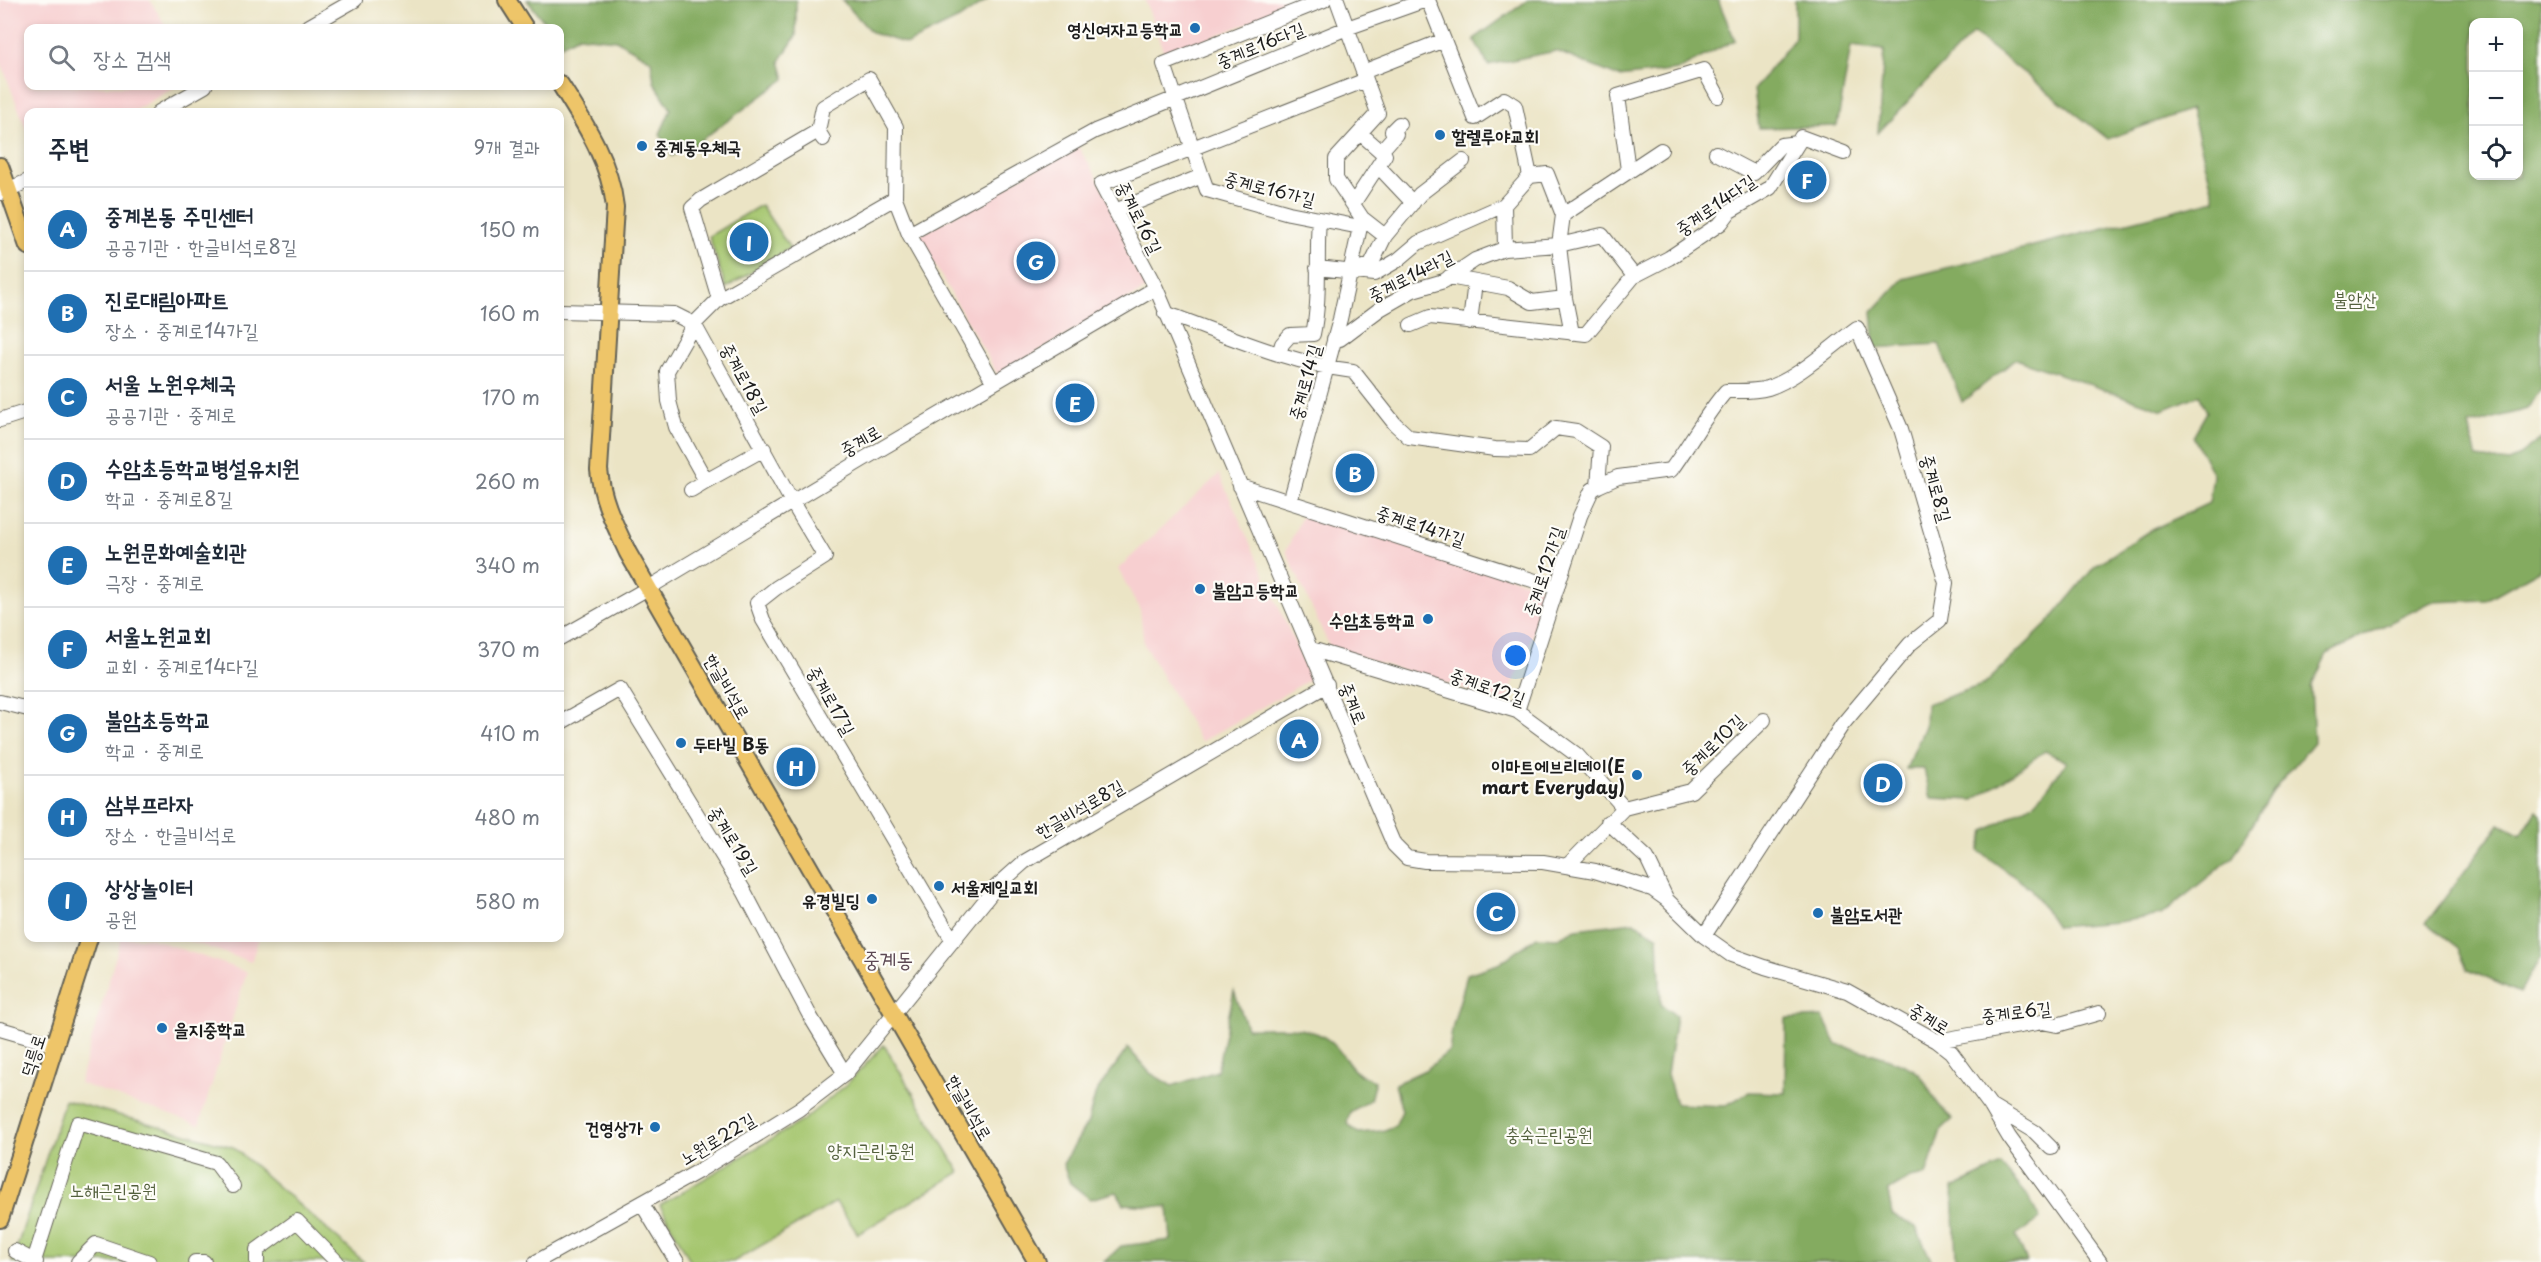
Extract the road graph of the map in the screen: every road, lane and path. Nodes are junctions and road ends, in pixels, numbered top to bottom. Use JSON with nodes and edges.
{"nodes":[{"id":1,"x":355,"y":0,"type":"edge"},
{"id":2,"x":507,"y":0,"type":"edge"},
{"id":3,"x":1324,"y":0,"type":"edge"},
{"id":4,"x":1336,"y":0,"type":"edge"},
{"id":5,"x":1427,"y":0,"type":"edge"},
{"id":6,"x":313,"y":24,"type":"edge"},
{"id":7,"x":522,"y":24,"type":"edge"},
{"id":8,"x":1347,"y":28,"type":"junction"},
{"id":9,"x":1444,"y":40,"type":"junction"},
{"id":10,"x":1365,"y":76,"type":"junction"},
{"id":11,"x":198,"y":90,"type":"edge"},
{"id":12,"x":564,"y":90,"type":"edge"},
{"id":13,"x":1719,"y":96,"type":"dead end"},
{"id":14,"x":1174,"y":97,"type":"junction"},
{"id":15,"x":166,"y":108,"type":"edge"},
{"id":16,"x":1399,"y":124,"type":"dead end"},
{"id":17,"x":1360,"y":133,"type":"junction"},
{"id":18,"x":1798,"y":143,"type":"junction"},
{"id":19,"x":1191,"y":147,"type":"junction"},
{"id":20,"x":1661,"y":150,"type":"dead end"},
{"id":21,"x":1381,"y":151,"type":"junction"},
{"id":22,"x":1716,"y":153,"type":"dead end"},
{"id":23,"x":1844,"y":153,"type":"dead end"},
{"id":24,"x":1463,"y":161,"type":"dead end"},
{"id":25,"x":0,"y":166,"type":"edge"},
{"id":26,"x":1378,"y":166,"type":"junction"},
{"id":27,"x":1628,"y":170,"type":"junction"},
{"id":28,"x":1202,"y":176,"type":"junction"},
{"id":29,"x":1530,"y":176,"type":"junction"},
{"id":30,"x":24,"y":183,"type":"edge"},
{"id":31,"x":4,"y":192,"type":"edge"},
{"id":32,"x":895,"y":198,"type":"junction"},
{"id":33,"x":1413,"y":203,"type":"junction"},
{"id":34,"x":1353,"y":204,"type":"junction"},
{"id":35,"x":1504,"y":205,"type":"junction"},
{"id":36,"x":1115,"y":211,"type":"junction"},
{"id":37,"x":1563,"y":214,"type":"junction"},
{"id":38,"x":1319,"y":219,"type":"junction"},
{"id":39,"x":1361,"y":223,"type":"junction"},
{"id":40,"x":909,"y":234,"type":"junction"},
{"id":41,"x":1385,"y":236,"type":"junction"},
{"id":42,"x":24,"y":237,"type":"edge"},
{"id":43,"x":1559,"y":245,"type":"junction"},
{"id":44,"x":1505,"y":248,"type":"junction"},
{"id":45,"x":1317,"y":268,"type":"junction"},
{"id":46,"x":1350,"y":270,"type":"junction"},
{"id":47,"x":1634,"y":276,"type":"junction"},
{"id":48,"x":1449,"y":277,"type":"junction"},
{"id":49,"x":1475,"y":282,"type":"junction"},
{"id":50,"x":1156,"y":288,"type":"junction"},
{"id":51,"x":1565,"y":298,"type":"junction"},
{"id":52,"x":719,"y":299,"type":"junction"},
{"id":53,"x":564,"y":311,"type":"edge"},
{"id":54,"x":608,"y":314,"type":"junction"},
{"id":55,"x":1166,"y":314,"type":"junction"},
{"id":56,"x":1470,"y":322,"type":"junction"},
{"id":57,"x":694,"y":324,"type":"junction"},
{"id":58,"x":1411,"y":326,"type":"dead end"},
{"id":59,"x":1572,"y":333,"type":"junction"},
{"id":60,"x":1334,"y":339,"type":"junction"},
{"id":61,"x":1279,"y":354,"type":"junction"},
{"id":62,"x":1326,"y":368,"type":"junction"},
{"id":63,"x":994,"y":383,"type":"junction"},
{"id":64,"x":24,"y":412,"type":"edge"},
{"id":65,"x":0,"y":420,"type":"edge"},
{"id":66,"x":764,"y":449,"type":"junction"},
{"id":67,"x":706,"y":481,"type":"junction"},
{"id":68,"x":1240,"y":486,"type":"junction"},
{"id":69,"x":1598,"y":486,"type":"junction"},
{"id":70,"x":691,"y":490,"type":"dead end"},
{"id":71,"x":792,"y":502,"type":"junction"},
{"id":72,"x":1290,"y":502,"type":"junction"},
{"id":73,"x":650,"y":587,"type":"junction"},
{"id":74,"x":1557,"y":588,"type":"junction"},
{"id":75,"x":564,"y":636,"type":"edge"},
{"id":76,"x":1311,"y":649,"type":"junction"},
{"id":77,"x":1327,"y":686,"type":"junction"},
{"id":78,"x":0,"y":702,"type":"edge"},
{"id":79,"x":24,"y":709,"type":"edge"},
{"id":80,"x":1517,"y":711,"type":"junction"},
{"id":81,"x":1764,"y":720,"type":"dead end"},
{"id":82,"x":564,"y":721,"type":"edge"},
{"id":83,"x":1624,"y":808,"type":"junction"},
{"id":84,"x":1608,"y":822,"type":"junction"},
{"id":85,"x":1567,"y":866,"type":"junction"},
{"id":86,"x":1666,"y":899,"type":"junction"},
{"id":87,"x":1704,"y":936,"type":"junction"},
{"id":88,"x":953,"y":941,"type":"junction"},
{"id":89,"x":88,"y":942,"type":"edge"},
{"id":90,"x":2099,"y":1013,"type":"dead end"},
{"id":91,"x":894,"y":1015,"type":"junction"},
{"id":92,"x":0,"y":1029,"type":"edge"},
{"id":93,"x":1937,"y":1041,"type":"junction"},
{"id":94,"x":56,"y":1045,"type":"junction"},
{"id":95,"x":845,"y":1074,"type":"junction"},
{"id":96,"x":1990,"y":1105,"type":"junction"},
{"id":97,"x":2051,"y":1148,"type":"dead end"},
{"id":98,"x":233,"y":1186,"type":"dead end"},
{"id":99,"x":642,"y":1203,"type":"junction"},
{"id":100,"x":0,"y":1219,"type":"edge"},
{"id":101,"x":15,"y":1251,"type":"dead end"},
{"id":102,"x":35,"y":1262,"type":"edge"},
{"id":103,"x":78,"y":1262,"type":"edge"},
{"id":104,"x":149,"y":1262,"type":"edge"},
{"id":105,"x":257,"y":1262,"type":"edge"},
{"id":106,"x":337,"y":1262,"type":"edge"},
{"id":107,"x":536,"y":1262,"type":"edge"},
{"id":108,"x":677,"y":1262,"type":"edge"},
{"id":109,"x":1037,"y":1262,"type":"edge"},
{"id":110,"x":2100,"y":1262,"type":"edge"}],
"edges":[{"from":1,"to":6,"type":"street"},
{"from":2,"to":7,"type":"main road"},
{"from":3,"to":14,"type":"street"},
{"from":4,"to":8,"type":"street"},
{"from":5,"to":8,"type":"street","name":"중계로16다길"},
{"from":5,"to":9,"type":"street"},
{"from":8,"to":10,"type":"street"},
{"from":8,"to":14,"type":"street","name":"중계로16다길"},
{"from":9,"to":10,"type":"street","name":"중계로16길"},
{"from":9,"to":29,"type":"street"},
{"from":10,"to":17,"type":"street"},
{"from":10,"to":19,"type":"street","name":"중계로16길"},
{"from":11,"to":15,"type":"street"},
{"from":12,"to":54,"type":"main road","name":"한글비석로"},
{"from":13,"to":27,"type":"street"},
{"from":14,"to":19,"type":"street"},
{"from":14,"to":40,"type":"street","name":"중계로16다길"},
{"from":16,"to":21,"type":"street"},
{"from":17,"to":21,"type":"street"},
{"from":17,"to":34,"type":"street"},
{"from":18,"to":22,"type":"street","name":"중계로14다길"},
{"from":18,"to":23,"type":"street"},
{"from":18,"to":47,"type":"street","name":"중계로14다길"},
{"from":19,"to":28,"type":"street"},
{"from":19,"to":36,"type":"street","name":"중계로16길"},
{"from":20,"to":27,"type":"street"},
{"from":21,"to":26,"type":"street"},
{"from":24,"to":33,"type":"street"},
{"from":25,"to":31,"type":"main road"},
{"from":26,"to":33,"type":"street"},
{"from":26,"to":34,"type":"street"},
{"from":27,"to":37,"type":"street"},
{"from":28,"to":36,"type":"street","name":"중계로16가길"},
{"from":28,"to":38,"type":"street","name":"중계로16가길"},
{"from":29,"to":35,"type":"street"},
{"from":29,"to":37,"type":"street"},
{"from":30,"to":31,"type":"street"},
{"from":31,"to":42,"type":"main road"},
{"from":32,"to":40,"type":"street"},
{"from":32,"to":52,"type":"street"},
{"from":32,"to":52,"type":"street"},
{"from":33,"to":41,"type":"street"},
{"from":34,"to":39,"type":"street"},
{"from":35,"to":44,"type":"street"},
{"from":35,"to":46,"type":"street"},
{"from":36,"to":50,"type":"street","name":"중계로16길"},
{"from":37,"to":43,"type":"street"},
{"from":38,"to":39,"type":"street","name":"중계로16가길"},
{"from":38,"to":45,"type":"street"},
{"from":39,"to":41,"type":"street"},
{"from":39,"to":46,"type":"street","name":"중계로14길"},
{"from":40,"to":63,"type":"street"},
{"from":41,"to":46,"type":"street"},
{"from":43,"to":44,"type":"street","name":"중계로14라길"},
{"from":43,"to":47,"type":"street","name":"중계로14라길"},
{"from":43,"to":51,"type":"street"},
{"from":44,"to":48,"type":"street","name":"중계로14라길"},
{"from":45,"to":46,"type":"street"},
{"from":45,"to":61,"type":"street"},
{"from":46,"to":60,"type":"street","name":"중계로14길"},
{"from":47,"to":59,"type":"street","name":"중계로14다길"},
{"from":48,"to":49,"type":"street"},
{"from":48,"to":60,"type":"street","name":"중계로14라길"},
{"from":49,"to":51,"type":"street"},
{"from":49,"to":56,"type":"street"},
{"from":50,"to":55,"type":"street","name":"중계로"},
{"from":50,"to":63,"type":"street","name":"중계로"},
{"from":51,"to":59,"type":"street"},
{"from":52,"to":57,"type":"street"},
{"from":53,"to":54,"type":"street"},
{"from":54,"to":57,"type":"street"},
{"from":54,"to":73,"type":"main road","name":"한글비석로"},
{"from":55,"to":61,"type":"street"},
{"from":55,"to":68,"type":"street","name":"중계로"},
{"from":56,"to":58,"type":"street"},
{"from":56,"to":59,"type":"street"},
{"from":57,"to":66,"type":"street","name":"중계로18길"},
{"from":57,"to":67,"type":"street"},
{"from":60,"to":62,"type":"street","name":"중계로14길"},
{"from":61,"to":62,"type":"street"},
{"from":62,"to":69,"type":"street"},
{"from":62,"to":72,"type":"street","name":"중계로14길"},
{"from":63,"to":71,"type":"street","name":"중계로"},
{"from":64,"to":65,"type":"street"},
{"from":66,"to":67,"type":"street"},
{"from":66,"to":71,"type":"street","name":"중계로18길"},
{"from":67,"to":70,"type":"street"},
{"from":68,"to":72,"type":"street","name":"중계로14가길"},
{"from":68,"to":76,"type":"street","name":"중계로"},
{"from":69,"to":74,"type":"street","name":"중계로12가길"},
{"from":69,"to":87,"type":"street","name":"중계로8길"},
{"from":71,"to":73,"type":"street","name":"중계로"},
{"from":71,"to":88,"type":"street","name":"중계로17길"},
{"from":72,"to":74,"type":"street","name":"중계로14가길"},
{"from":73,"to":75,"type":"street","name":"중계로"},
{"from":73,"to":91,"type":"main road","name":"한글비석로"},
{"from":74,"to":80,"type":"street","name":"중계로12가길"},
{"from":76,"to":77,"type":"street","name":"중계로"},
{"from":76,"to":80,"type":"street","name":"중계로12길"},
{"from":77,"to":85,"type":"street","name":"중계로"},
{"from":77,"to":88,"type":"street","name":"한글비석로8길"},
{"from":78,"to":79,"type":"street"},
{"from":80,"to":83,"type":"street","name":"중계로12길"},
{"from":81,"to":83,"type":"street","name":"중계로10길"},
{"from":82,"to":95,"type":"street","name":"중계로19길"},
{"from":83,"to":84,"type":"street","name":"중계로10길"},
{"from":84,"to":85,"type":"street","name":"중계로10길"},
{"from":84,"to":86,"type":"street","name":"중계로"},
{"from":85,"to":86,"type":"street","name":"중계로"},
{"from":86,"to":87,"type":"street","name":"중계로"},
{"from":87,"to":93,"type":"street","name":"중계로"},
{"from":88,"to":91,"type":"street","name":"한글비석로8길"},
{"from":89,"to":94,"type":"main road","name":"덕릉로"},
{"from":90,"to":93,"type":"street","name":"중계로6길"},
{"from":91,"to":95,"type":"street","name":"노원로22길"},
{"from":91,"to":109,"type":"main road","name":"한글비석로"},
{"from":92,"to":94,"type":"street"},
{"from":93,"to":96,"type":"street","name":"중계로"},
{"from":94,"to":100,"type":"main road","name":"덕릉로"},
{"from":95,"to":99,"type":"street","name":"노원로22길"},
{"from":96,"to":97,"type":"street"},
{"from":96,"to":110,"type":"street","name":"중계로"},
{"from":98,"to":102,"type":"street"},
{"from":99,"to":107,"type":"street","name":"노원로22길"},
{"from":99,"to":108,"type":"street"},
{"from":101,"to":102,"type":"street"},
{"from":103,"to":104,"type":"street"},
{"from":105,"to":106,"type":"street"}]}
